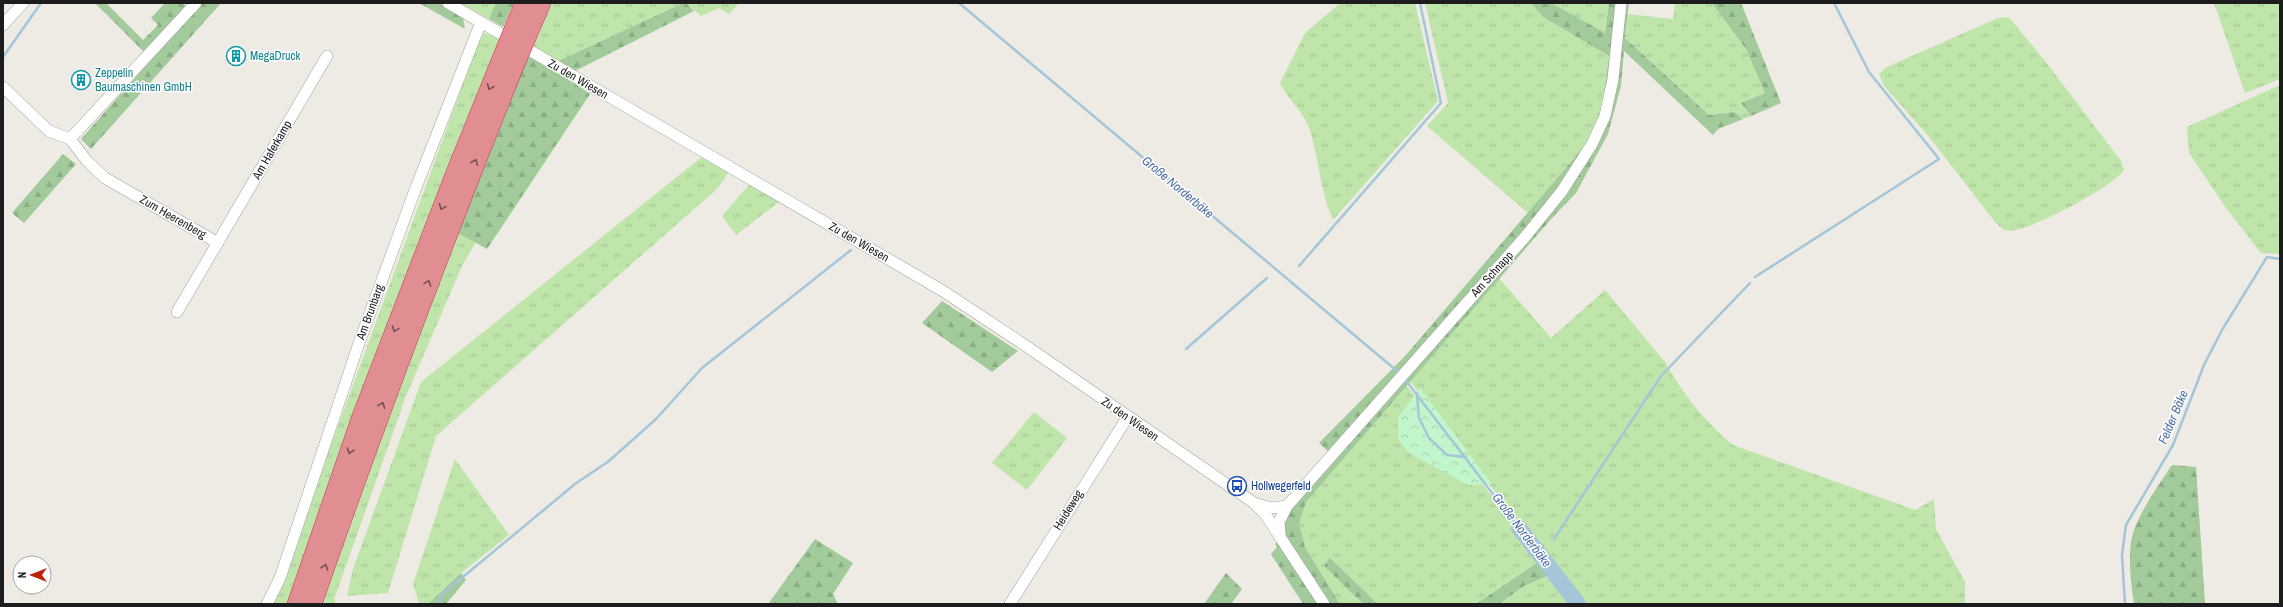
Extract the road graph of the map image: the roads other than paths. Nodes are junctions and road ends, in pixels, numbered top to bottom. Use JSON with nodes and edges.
{"nodes":[{"id":1,"x":23,"y":3,"type":"edge"},
{"id":2,"x":196,"y":3,"type":"edge"},
{"id":3,"x":448,"y":3,"type":"edge"},
{"id":4,"x":525,"y":3,"type":"edge"},
{"id":5,"x":541,"y":3,"type":"edge"},
{"id":6,"x":1621,"y":3,"type":"edge"},
{"id":7,"x":481,"y":22,"type":"junction"},
{"id":8,"x":3,"y":25,"type":"edge"},
{"id":9,"x":522,"y":28,"type":"junction"},
{"id":10,"x":511,"y":55,"type":"junction"},
{"id":11,"x":327,"y":56,"type":"dead end"},
{"id":12,"x":3,"y":87,"type":"edge"},
{"id":13,"x":70,"y":139,"type":"junction"},
{"id":14,"x":218,"y":243,"type":"junction"},
{"id":15,"x":177,"y":312,"type":"dead end"},
{"id":16,"x":1128,"y":418,"type":"junction"},
{"id":17,"x":1254,"y":504,"type":"junction"},
{"id":18,"x":1286,"y":506,"type":"junction"},
{"id":19,"x":1280,"y":535,"type":"junction"},
{"id":20,"x":267,"y":604,"type":"edge"},
{"id":21,"x":297,"y":604,"type":"edge"},
{"id":22,"x":312,"y":604,"type":"edge"},
{"id":23,"x":1010,"y":604,"type":"edge"},
{"id":24,"x":1324,"y":604,"type":"edge"}],
"edges":[{"from":1,"to":8,"type":"street"},
{"from":2,"to":13,"type":"street"},
{"from":3,"to":7,"type":"street","name":"Zu den Wiesen"},
{"from":4,"to":9,"type":"highway"},
{"from":5,"to":9,"type":"highway"},
{"from":6,"to":18,"type":"street","name":"Am Schnapp"},
{"from":7,"to":16,"type":"street","name":"Zu den Wiesen"},
{"from":7,"to":20,"type":"street","name":"Am Brunbarg"},
{"from":9,"to":10,"type":"highway","bridge":true},
{"from":10,"to":21,"type":"highway","one_way":true},
{"from":22,"to":10,"type":"highway","one_way":true},
{"from":11,"to":14,"type":"street","name":"Am Haferkamp"},
{"from":12,"to":13,"type":"street"},
{"from":13,"to":14,"type":"street","name":"Zum Heerenberg"},
{"from":14,"to":15,"type":"street","name":"Zum Heerenberg"},
{"from":16,"to":17,"type":"street","name":"Zu den Wiesen"},
{"from":16,"to":23,"type":"street","name":"Heideweg"},
{"from":17,"to":18,"type":"street"},
{"from":17,"to":19,"type":"street"},
{"from":18,"to":19,"type":"street","name":"Am Schnapp"},
{"from":19,"to":24,"type":"street"}]}
